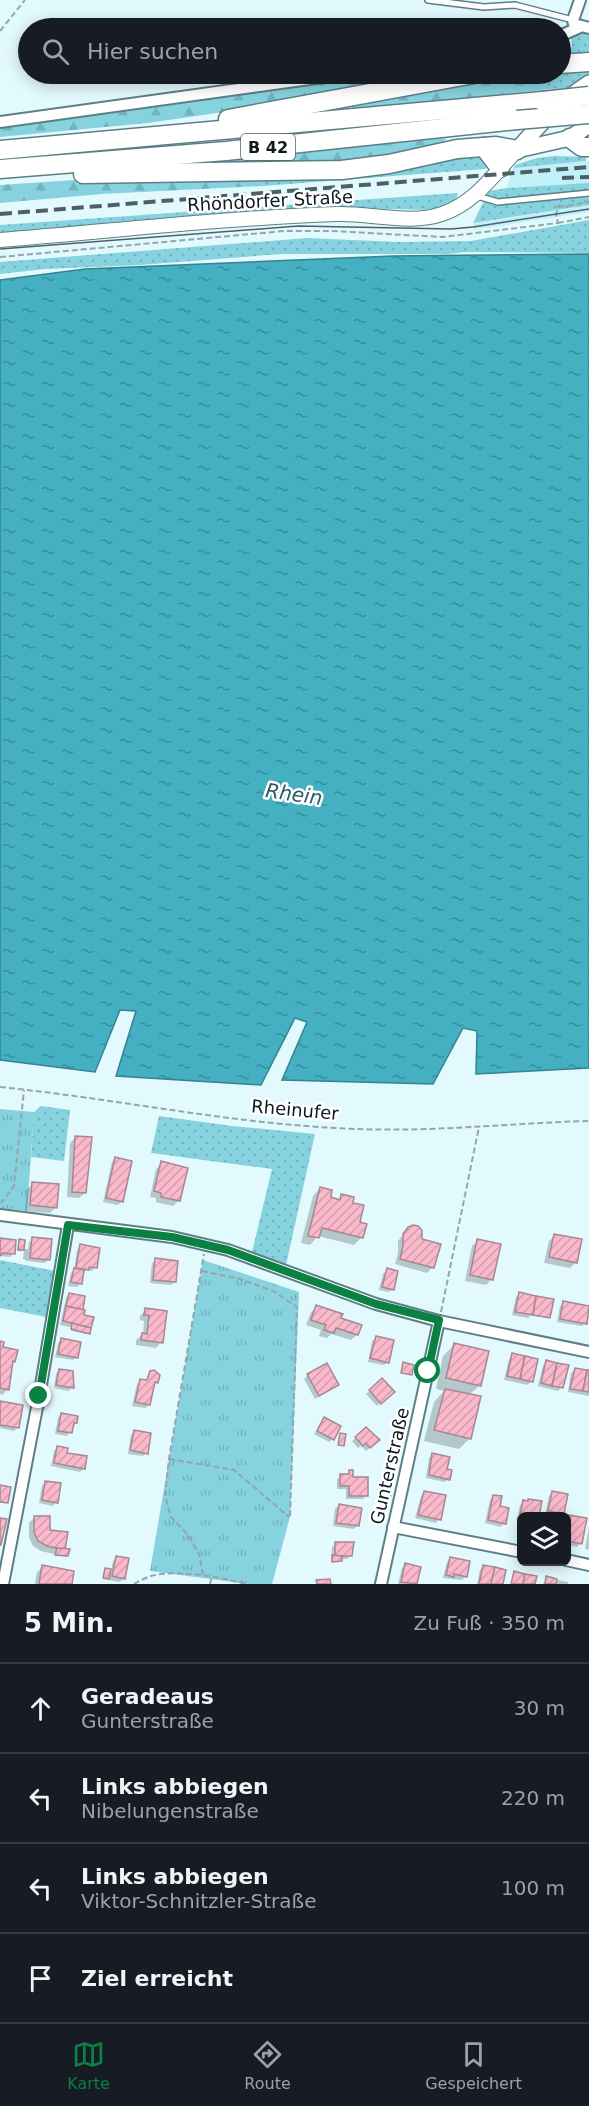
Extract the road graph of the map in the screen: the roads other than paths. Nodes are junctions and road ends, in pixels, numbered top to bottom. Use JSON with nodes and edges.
{"nodes":[{"id":1,"x":428,"y":0,"type":"edge"},
{"id":2,"x":580,"y":0,"type":"edge"},
{"id":3,"x":558,"y":18,"type":"edge"},
{"id":4,"x":581,"y":25,"type":"edge"},
{"id":5,"x":589,"y":62,"type":"edge"},
{"id":6,"x":571,"y":63,"type":"edge"},
{"id":7,"x":589,"y":83,"type":"edge"},
{"id":8,"x":274,"y":84,"type":"edge"},
{"id":9,"x":418,"y":84,"type":"edge"},
{"id":10,"x":582,"y":94,"type":"edge"},
{"id":11,"x":589,"y":114,"type":"edge"},
{"id":12,"x":0,"y":122,"type":"edge"},
{"id":13,"x":589,"y":125,"type":"edge"},
{"id":14,"x":570,"y":138,"type":"junction"},
{"id":15,"x":93,"y":142,"type":"junction"},
{"id":16,"x":484,"y":147,"type":"junction"},
{"id":17,"x":589,"y":147,"type":"edge"},
{"id":18,"x":0,"y":150,"type":"edge"},
{"id":19,"x":517,"y":150,"type":"junction"},
{"id":20,"x":500,"y":168,"type":"junction"},
{"id":21,"x":9,"y":169,"type":"edge"},
{"id":22,"x":589,"y":193,"type":"edge"},
{"id":23,"x":475,"y":196,"type":"junction"},
{"id":24,"x":0,"y":240,"type":"edge"},
{"id":25,"x":0,"y":1215,"type":"edge"},
{"id":26,"x":68,"y":1225,"type":"junction"},
{"id":27,"x":439,"y":1320,"type":"junction"},
{"id":28,"x":589,"y":1352,"type":"edge"},
{"id":29,"x":393,"y":1527,"type":"junction"},
{"id":30,"x":517,"y":1551,"type":"edge"},
{"id":31,"x":571,"y":1561,"type":"edge"},
{"id":32,"x":589,"y":1565,"type":"edge"},
{"id":33,"x":3,"y":1584,"type":"edge"},
{"id":34,"x":381,"y":1584,"type":"edge"}],
"edges":[{"from":1,"to":3,"type":"lane"},
{"from":2,"to":4,"type":"street"},
{"from":5,"to":6,"type":"highway"},
{"from":7,"to":10,"type":"main road","name":"Rhöndorfer Straße"},
{"from":8,"to":12,"type":"street"},
{"from":9,"to":15,"type":"highway"},
{"from":10,"to":14,"type":"main road"},
{"from":10,"to":15,"type":"highway","number":"B 42","bridge":true},
{"from":10,"to":19,"type":"main road","name":"Rhöndorfer Straße"},
{"from":11,"to":21,"type":"highway","number":"B 42","bridge":true},
{"from":13,"to":14,"type":"main road"},
{"from":14,"to":17,"type":"highway"},
{"from":14,"to":19,"type":"main road"},
{"from":15,"to":18,"type":"highway","number":"B 42"},
{"from":16,"to":19,"type":"highway","number":"B 42"},
{"from":16,"to":20,"type":"highway"},
{"from":16,"to":21,"type":"highway","number":"B 42"},
{"from":19,"to":20,"type":"street","name":"Rhöndorfer Straße"},
{"from":20,"to":23,"type":"street","name":"Rhöndorfer Straße"},
{"from":22,"to":23,"type":"lane"},
{"from":23,"to":24,"type":"street","name":"Rhöndorfer Straße"},
{"from":25,"to":26,"type":"street"},
{"from":26,"to":27,"type":"street"},
{"from":26,"to":33,"type":"street"},
{"from":27,"to":28,"type":"street"},
{"from":27,"to":29,"type":"street","name":"Gunterstraße"},
{"from":29,"to":30,"type":"street"},
{"from":29,"to":34,"type":"street","name":"Gunterstraße"},
{"from":31,"to":32,"type":"street"}]}
